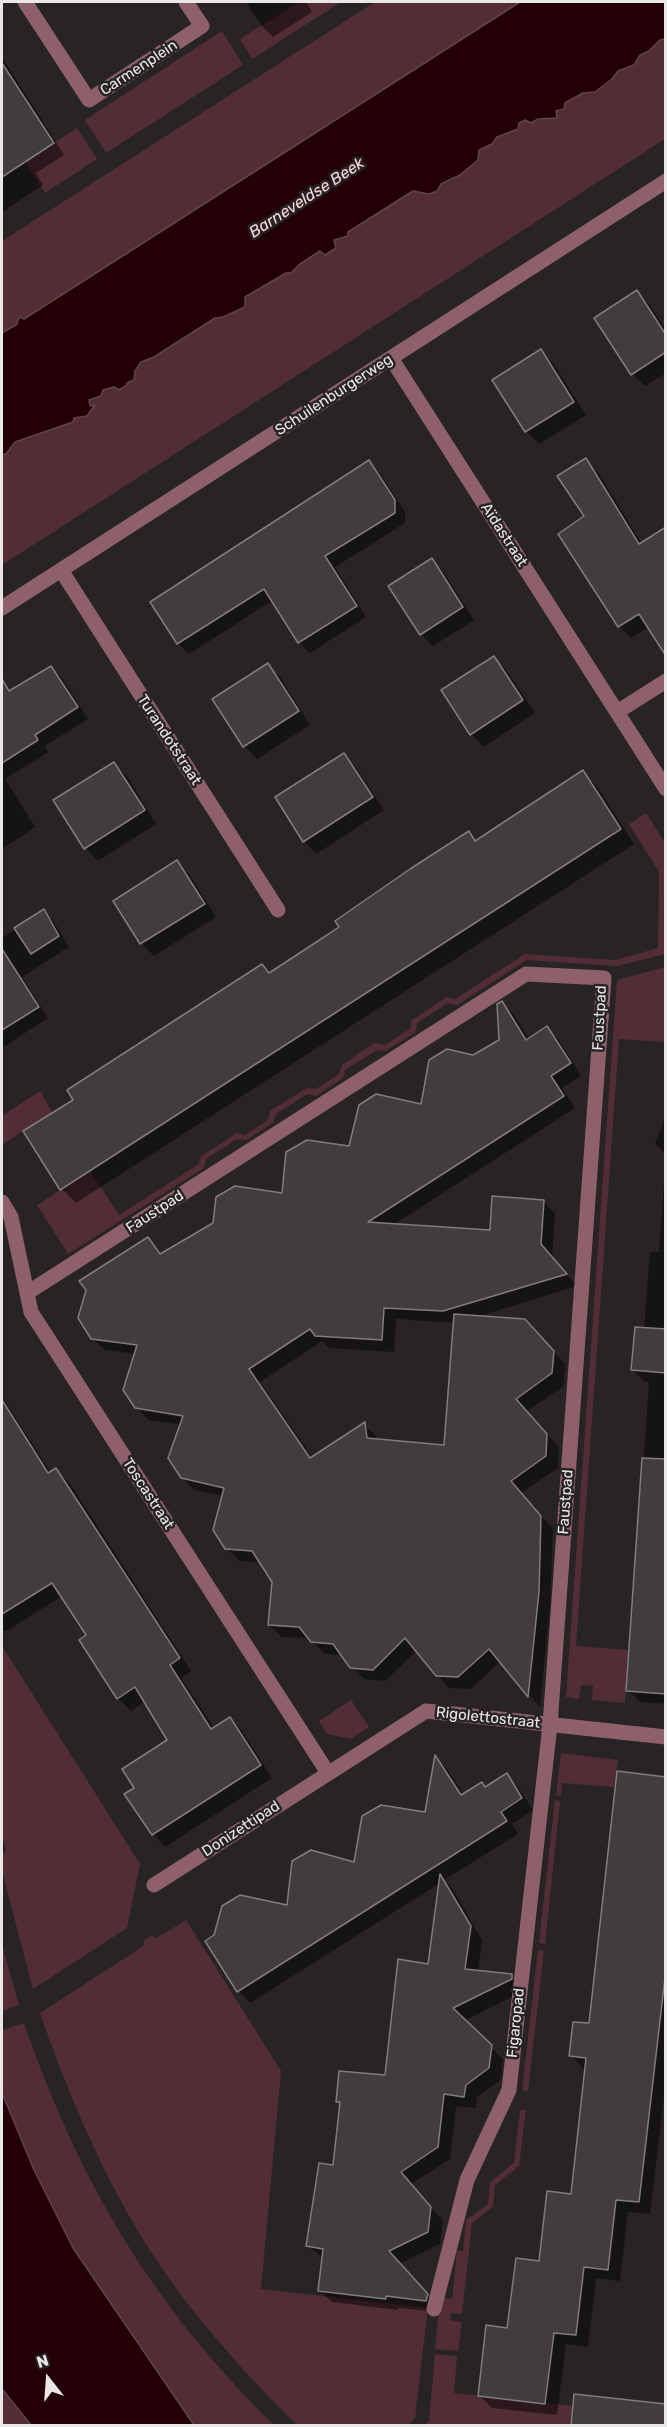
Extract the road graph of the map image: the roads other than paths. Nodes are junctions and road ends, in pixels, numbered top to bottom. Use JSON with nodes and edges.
{"nodes":[{"id":1,"x":25,"y":2,"type":"edge"},
{"id":2,"x":186,"y":2,"type":"edge"},
{"id":3,"x":666,"y":181,"type":"edge"},
{"id":4,"x":391,"y":358,"type":"junction"},
{"id":5,"x":61,"y":570,"type":"junction"},
{"id":6,"x":2,"y":608,"type":"edge"},
{"id":7,"x":666,"y":681,"type":"edge"},
{"id":8,"x":616,"y":712,"type":"junction"},
{"id":9,"x":666,"y":789,"type":"edge"},
{"id":10,"x":278,"y":910,"type":"dead end"},
{"id":11,"x":2,"y":1202,"type":"edge"},
{"id":12,"x":27,"y":1293,"type":"junction"},
{"id":13,"x":550,"y":1725,"type":"junction"},
{"id":14,"x":666,"y":1737,"type":"edge"},
{"id":15,"x":328,"y":1773,"type":"junction"},
{"id":16,"x":154,"y":1885,"type":"dead end"},
{"id":17,"x":434,"y":2309,"type":"dead end"}],
"edges":[{"from":1,"to":2,"type":"street","name":"Carmenplein"},
{"from":3,"to":4,"type":"street","name":"Schuilenburgerweg"},
{"from":4,"to":5,"type":"street","name":"Schuilenburgerweg"},
{"from":4,"to":8,"type":"street","name":"Aïdastraat"},
{"from":5,"to":6,"type":"street","name":"Schuilenburgerweg"},
{"from":5,"to":10,"type":"street","name":"Turandotstraat"},
{"from":7,"to":8,"type":"street"},
{"from":8,"to":9,"type":"street","name":"Aïdastraat"},
{"from":11,"to":12,"type":"street","name":"Toscastraat"},
{"from":12,"to":13,"type":"street","name":"Faustpad"},
{"from":12,"to":15,"type":"street","name":"Toscastraat"},
{"from":13,"to":14,"type":"street","name":"Rigolettostraat"},
{"from":13,"to":15,"type":"street","name":"Rigolettostraat"},
{"from":13,"to":17,"type":"street","name":"Figaropad"},
{"from":15,"to":16,"type":"street","name":"Donizettipad"}]}
